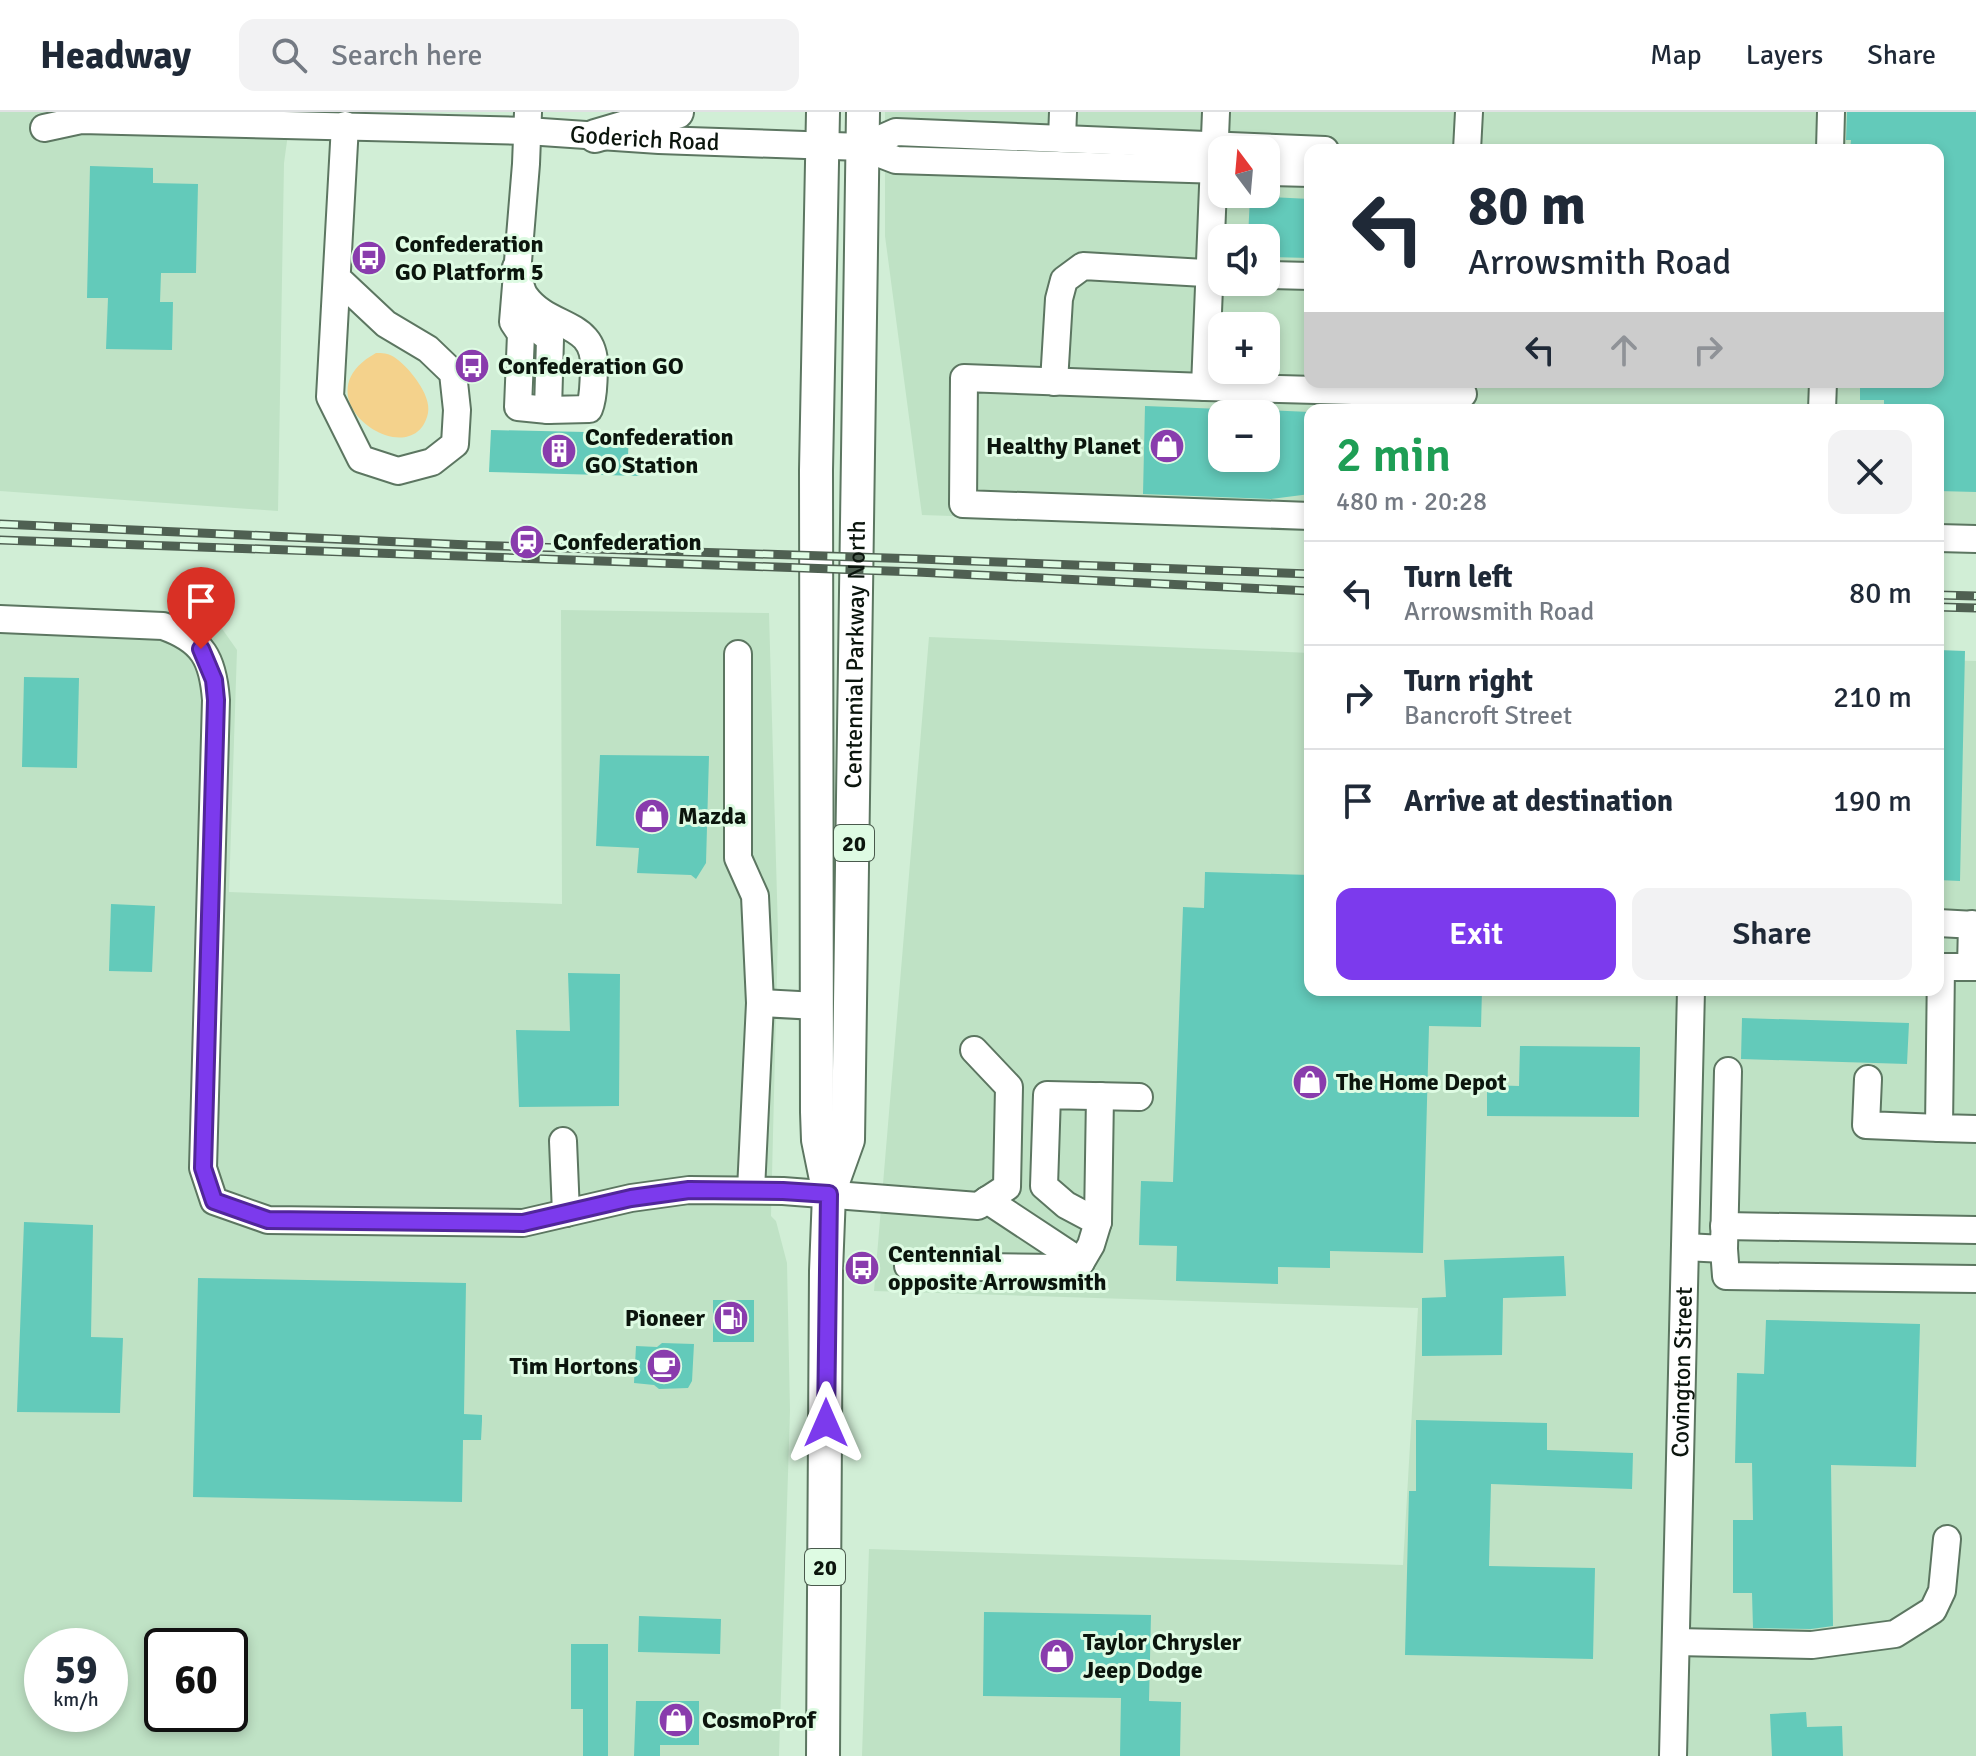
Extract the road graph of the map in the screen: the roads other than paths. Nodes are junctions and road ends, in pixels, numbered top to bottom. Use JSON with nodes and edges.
{"nodes":[{"id":1,"x":677,"y":112,"type":"edge"},
{"id":2,"x":823,"y":112,"type":"edge"},
{"id":3,"x":863,"y":112,"type":"edge"},
{"id":4,"x":1063,"y":112,"type":"edge"},
{"id":5,"x":1216,"y":112,"type":"edge"},
{"id":6,"x":1469,"y":112,"type":"edge"},
{"id":7,"x":1831,"y":112,"type":"edge"},
{"id":8,"x":528,"y":122,"type":"edge"},
{"id":9,"x":345,"y":125,"type":"junction"},
{"id":10,"x":576,"y":127,"type":"edge"},
{"id":11,"x":44,"y":128,"type":"dead end"},
{"id":12,"x":1216,"y":136,"type":"edge"},
{"id":13,"x":1062,"y":139,"type":"junction"},
{"id":14,"x":1467,"y":144,"type":"edge"},
{"id":15,"x":1830,"y":144,"type":"edge"},
{"id":16,"x":823,"y":147,"type":"junction"},
{"id":17,"x":862,"y":147,"type":"junction"},
{"id":18,"x":1304,"y":152,"type":"edge"},
{"id":19,"x":1280,"y":155,"type":"edge"},
{"id":20,"x":1208,"y":161,"type":"edge"},
{"id":21,"x":1208,"y":162,"type":"edge"},
{"id":22,"x":1280,"y":172,"type":"edge"},
{"id":23,"x":1304,"y":173,"type":"edge"},
{"id":24,"x":516,"y":267,"type":"junction"},
{"id":25,"x":1208,"y":273,"type":"edge"},
{"id":26,"x":1280,"y":275,"type":"edge"},
{"id":27,"x":1304,"y":276,"type":"edge"},
{"id":28,"x":337,"y":278,"type":"junction"},
{"id":29,"x":1215,"y":296,"type":"edge"},
{"id":30,"x":1054,"y":382,"type":"junction"},
{"id":31,"x":1205,"y":387,"type":"junction"},
{"id":32,"x":1463,"y":395,"type":"edge"},
{"id":33,"x":1304,"y":516,"type":"edge"},
{"id":34,"x":1944,"y":538,"type":"edge"},
{"id":35,"x":1976,"y":539,"type":"edge"},
{"id":36,"x":0,"y":619,"type":"edge"},
{"id":37,"x":738,"y":654,"type":"dead end"},
{"id":38,"x":1944,"y":923,"type":"edge"},
{"id":39,"x":1974,"y":924,"type":"edge"},
{"id":40,"x":1944,"y":967,"type":"edge"},
{"id":41,"x":1974,"y":967,"type":"edge"},
{"id":42,"x":1691,"y":996,"type":"edge"},
{"id":43,"x":1941,"y":996,"type":"edge"},
{"id":44,"x":760,"y":1003,"type":"junction"},
{"id":45,"x":817,"y":1006,"type":"junction"},
{"id":46,"x":974,"y":1050,"type":"dead end"},
{"id":47,"x":1728,"y":1071,"type":"dead end"},
{"id":48,"x":1868,"y":1079,"type":"dead end"},
{"id":49,"x":1100,"y":1096,"type":"junction"},
{"id":50,"x":1139,"y":1097,"type":"dead end"},
{"id":51,"x":1688,"y":1116,"type":"junction"},
{"id":52,"x":1727,"y":1117,"type":"junction"},
{"id":53,"x":1939,"y":1128,"type":"junction"},
{"id":54,"x":1976,"y":1129,"type":"edge"},
{"id":55,"x":563,"y":1141,"type":"dead end"},
{"id":56,"x":751,"y":1190,"type":"junction"},
{"id":57,"x":829,"y":1194,"type":"junction"},
{"id":58,"x":987,"y":1200,"type":"junction"},
{"id":59,"x":566,"y":1213,"type":"junction"},
{"id":60,"x":1098,"y":1222,"type":"junction"},
{"id":61,"x":1976,"y":1230,"type":"edge"},
{"id":62,"x":1724,"y":1238,"type":"junction"},
{"id":63,"x":1685,"y":1247,"type":"junction"},
{"id":64,"x":1081,"y":1262,"type":"junction"},
{"id":65,"x":908,"y":1266,"type":"dead end"},
{"id":66,"x":1976,"y":1279,"type":"edge"},
{"id":67,"x":1947,"y":1539,"type":"dead end"},
{"id":68,"x":1676,"y":1642,"type":"junction"},
{"id":69,"x":823,"y":1756,"type":"edge"},
{"id":70,"x":1673,"y":1756,"type":"edge"}],
"edges":[{"from":1,"to":10,"type":"main road"},
{"from":2,"to":16,"type":"main road","name":"Centennial Parkway North"},
{"from":3,"to":17,"type":"main road","name":"Centennial Parkway North","number":"20"},
{"from":4,"to":13,"type":"street"},
{"from":5,"to":12,"type":"street"},
{"from":6,"to":14,"type":"street"},
{"from":7,"to":15,"type":"street"},
{"from":8,"to":9,"type":"street","name":"Goderich Road"},
{"from":8,"to":10,"type":"street","name":"Goderich Road"},
{"from":8,"to":24,"type":"street"},
{"from":9,"to":11,"type":"street","name":"Goderich Road"},
{"from":9,"to":28,"type":"street"},
{"from":10,"to":16,"type":"street","name":"Goderich Road"},
{"from":13,"to":17,"type":"street"},
{"from":13,"to":20,"type":"street"},
{"from":16,"to":17,"type":"street","name":"Goderich Road"},
{"from":16,"to":45,"type":"main road","name":"Centennial Parkway North","number":"20"},
{"from":17,"to":21,"type":"street"},
{"from":17,"to":57,"type":"main road","name":"Centennial Parkway North","number":"20"},
{"from":18,"to":19,"type":"street"},
{"from":22,"to":23,"type":"street"},
{"from":24,"to":24,"type":"street"},
{"from":25,"to":30,"type":"street"},
{"from":26,"to":27,"type":"street"},
{"from":28,"to":28,"type":"street"},
{"from":29,"to":31,"type":"street"},
{"from":30,"to":31,"type":"street"},
{"from":30,"to":33,"type":"street"},
{"from":31,"to":32,"type":"street"},
{"from":34,"to":35,"type":"street"},
{"from":36,"to":59,"type":"street"},
{"from":37,"to":44,"type":"street"},
{"from":38,"to":39,"type":"street"},
{"from":39,"to":41,"type":"street"},
{"from":40,"to":41,"type":"street"},
{"from":42,"to":51,"type":"street","name":"Covington Street"},
{"from":43,"to":53,"type":"street"},
{"from":44,"to":45,"type":"street"},
{"from":44,"to":56,"type":"street"},
{"from":45,"to":57,"type":"main road","name":"Centennial Parkway North","number":"20"},
{"from":46,"to":58,"type":"street"},
{"from":47,"to":52,"type":"street"},
{"from":48,"to":53,"type":"street"},
{"from":49,"to":50,"type":"street"},
{"from":49,"to":60,"type":"street"},
{"from":49,"to":60,"type":"street"},
{"from":51,"to":52,"type":"street"},
{"from":51,"to":63,"type":"street","name":"Covington Street"},
{"from":52,"to":62,"type":"street"},
{"from":53,"to":54,"type":"street"},
{"from":55,"to":59,"type":"street"},
{"from":56,"to":57,"type":"street"},
{"from":56,"to":59,"type":"street"},
{"from":57,"to":58,"type":"street"},
{"from":57,"to":69,"type":"main road","name":"Centennial Parkway North","number":"20"},
{"from":58,"to":64,"type":"street"},
{"from":60,"to":64,"type":"street"},
{"from":61,"to":62,"type":"street"},
{"from":62,"to":63,"type":"street"},
{"from":62,"to":66,"type":"street"},
{"from":63,"to":68,"type":"street","name":"Covington Street"},
{"from":64,"to":65,"type":"street"},
{"from":67,"to":68,"type":"street"},
{"from":68,"to":70,"type":"street","name":"Covington Street"}]}
